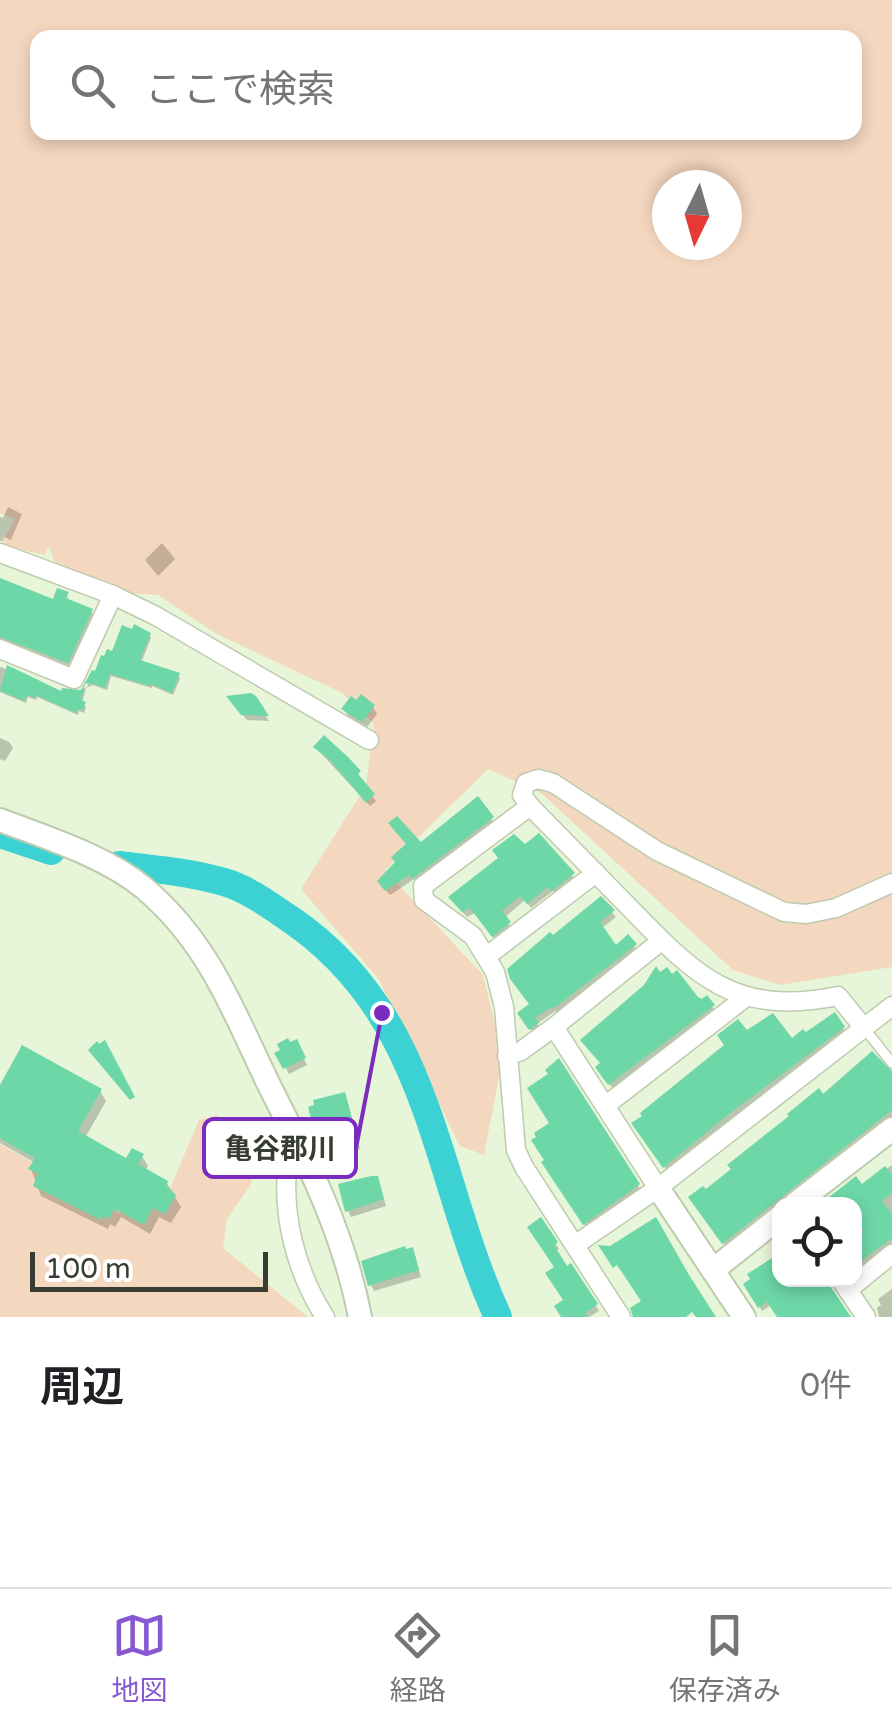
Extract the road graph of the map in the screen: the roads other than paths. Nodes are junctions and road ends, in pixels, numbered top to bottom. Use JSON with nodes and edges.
{"nodes":[{"id":1,"x":0,"y":553,"type":"edge"},
{"id":2,"x":113,"y":595,"type":"junction"},
{"id":3,"x":0,"y":649,"type":"edge"},
{"id":4,"x":369,"y":740,"type":"dead end"},
{"id":5,"x":530,"y":806,"type":"junction"},
{"id":6,"x":0,"y":820,"type":"edge"},
{"id":7,"x":596,"y":873,"type":"junction"},
{"id":8,"x":892,"y":883,"type":"edge"},
{"id":9,"x":661,"y":941,"type":"junction"},
{"id":10,"x":488,"y":956,"type":"junction"},
{"id":11,"x":746,"y":996,"type":"junction"},
{"id":12,"x":892,"y":1006,"type":"edge"},
{"id":13,"x":554,"y":1027,"type":"junction"},
{"id":14,"x":864,"y":1028,"type":"junction"},
{"id":15,"x":507,"y":1056,"type":"junction"},
{"id":16,"x":892,"y":1063,"type":"edge"},
{"id":17,"x":606,"y":1106,"type":"junction"},
{"id":18,"x":892,"y":1129,"type":"edge"},
{"id":19,"x":302,"y":1148,"type":"junction"},
{"id":20,"x":658,"y":1188,"type":"junction"},
{"id":21,"x":805,"y":1197,"type":"edge"},
{"id":22,"x":772,"y":1223,"type":"edge"},
{"id":23,"x":575,"y":1245,"type":"junction"},
{"id":24,"x":892,"y":1254,"type":"edge"},
{"id":25,"x":713,"y":1270,"type":"junction"},
{"id":26,"x":862,"y":1273,"type":"edge"},
{"id":27,"x":846,"y":1287,"type":"edge"},
{"id":28,"x":325,"y":1317,"type":"edge"},
{"id":29,"x":360,"y":1317,"type":"edge"},
{"id":30,"x":622,"y":1317,"type":"edge"},
{"id":31,"x":744,"y":1317,"type":"edge"},
{"id":32,"x":866,"y":1317,"type":"edge"}],
"edges":[{"from":1,"to":2,"type":"street"},
{"from":2,"to":3,"type":"street"},
{"from":2,"to":4,"type":"street"},
{"from":5,"to":7,"type":"street"},
{"from":5,"to":8,"type":"street"},
{"from":5,"to":10,"type":"street"},
{"from":6,"to":19,"type":"street"},
{"from":7,"to":9,"type":"street"},
{"from":7,"to":10,"type":"street"},
{"from":9,"to":11,"type":"street"},
{"from":9,"to":13,"type":"street"},
{"from":10,"to":15,"type":"street"},
{"from":11,"to":14,"type":"street"},
{"from":11,"to":17,"type":"street"},
{"from":12,"to":14,"type":"street"},
{"from":13,"to":15,"type":"street"},
{"from":13,"to":17,"type":"street"},
{"from":14,"to":16,"type":"lane"},
{"from":14,"to":20,"type":"street"},
{"from":15,"to":23,"type":"street"},
{"from":17,"to":20,"type":"street"},
{"from":18,"to":21,"type":"street"},
{"from":19,"to":28,"type":"street"},
{"from":19,"to":29,"type":"street"},
{"from":20,"to":23,"type":"street"},
{"from":20,"to":25,"type":"street"},
{"from":22,"to":25,"type":"street"},
{"from":23,"to":30,"type":"street"},
{"from":24,"to":26,"type":"street"},
{"from":25,"to":31,"type":"street"},
{"from":27,"to":32,"type":"street"}]}
